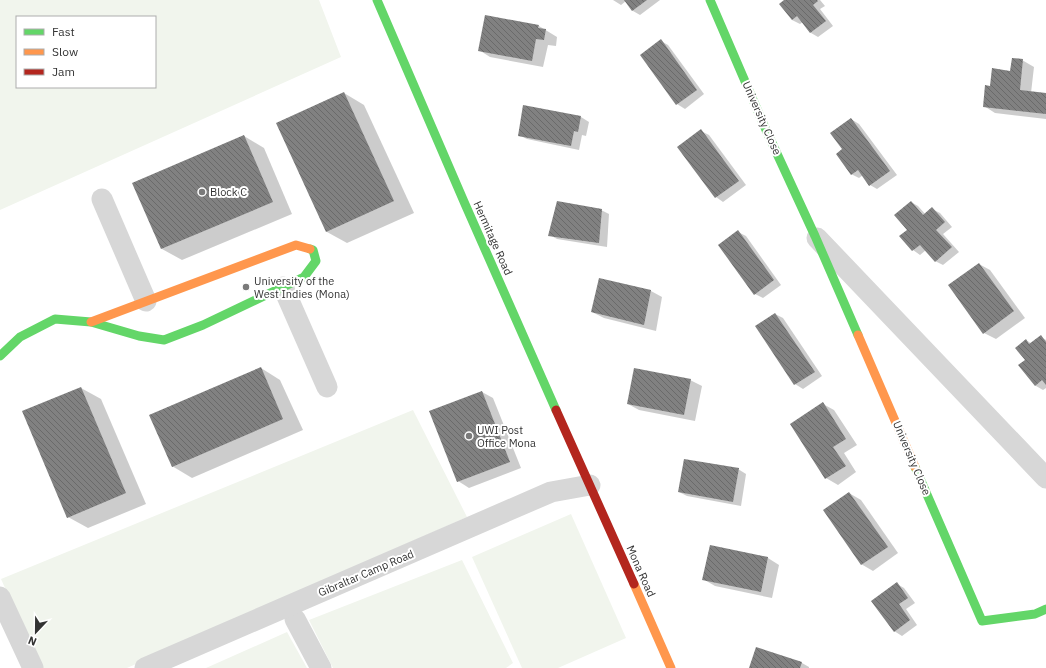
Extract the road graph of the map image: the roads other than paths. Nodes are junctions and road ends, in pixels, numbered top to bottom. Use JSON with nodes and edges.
{"nodes":[{"id":1,"x":376,"y":0,"type":"edge"},
{"id":2,"x":710,"y":0,"type":"edge"},
{"id":3,"x":102,"y":199,"type":"dead end"},
{"id":4,"x":815,"y":236,"type":"junction"},
{"id":5,"x":283,"y":287,"type":"junction"},
{"id":6,"x":146,"y":301,"type":"junction"},
{"id":7,"x":91,"y":322,"type":"junction"},
{"id":8,"x":0,"y":356,"type":"edge"},
{"id":9,"x":327,"y":387,"type":"dead end"},
{"id":10,"x":1046,"y":478,"type":"edge"},
{"id":11,"x":590,"y":485,"type":"junction"},
{"id":12,"x":0,"y":597,"type":"edge"},
{"id":13,"x":1046,"y":609,"type":"edge"},
{"id":14,"x":295,"y":619,"type":"dead end"},
{"id":15,"x":33,"y":668,"type":"edge"},
{"id":16,"x":145,"y":668,"type":"edge"},
{"id":17,"x":322,"y":668,"type":"edge"},
{"id":18,"x":671,"y":668,"type":"edge"}],
"edges":[{"from":1,"to":11,"type":"street","name":"Hermitage Road"},
{"from":2,"to":4,"type":"street","name":"University Close"},
{"from":3,"to":6,"type":"street"},
{"from":4,"to":10,"type":"street","name":"University Close"},
{"from":4,"to":13,"type":"street","name":"University Close"},
{"from":5,"to":6,"type":"street"},
{"from":5,"to":7,"type":"street"},
{"from":5,"to":9,"type":"street"},
{"from":6,"to":7,"type":"street"},
{"from":7,"to":8,"type":"street"},
{"from":11,"to":16,"type":"street","name":"Gibraltar Camp Road"},
{"from":11,"to":18,"type":"street","name":"Mona Road"},
{"from":12,"to":15,"type":"street"},
{"from":14,"to":17,"type":"street"}]}
